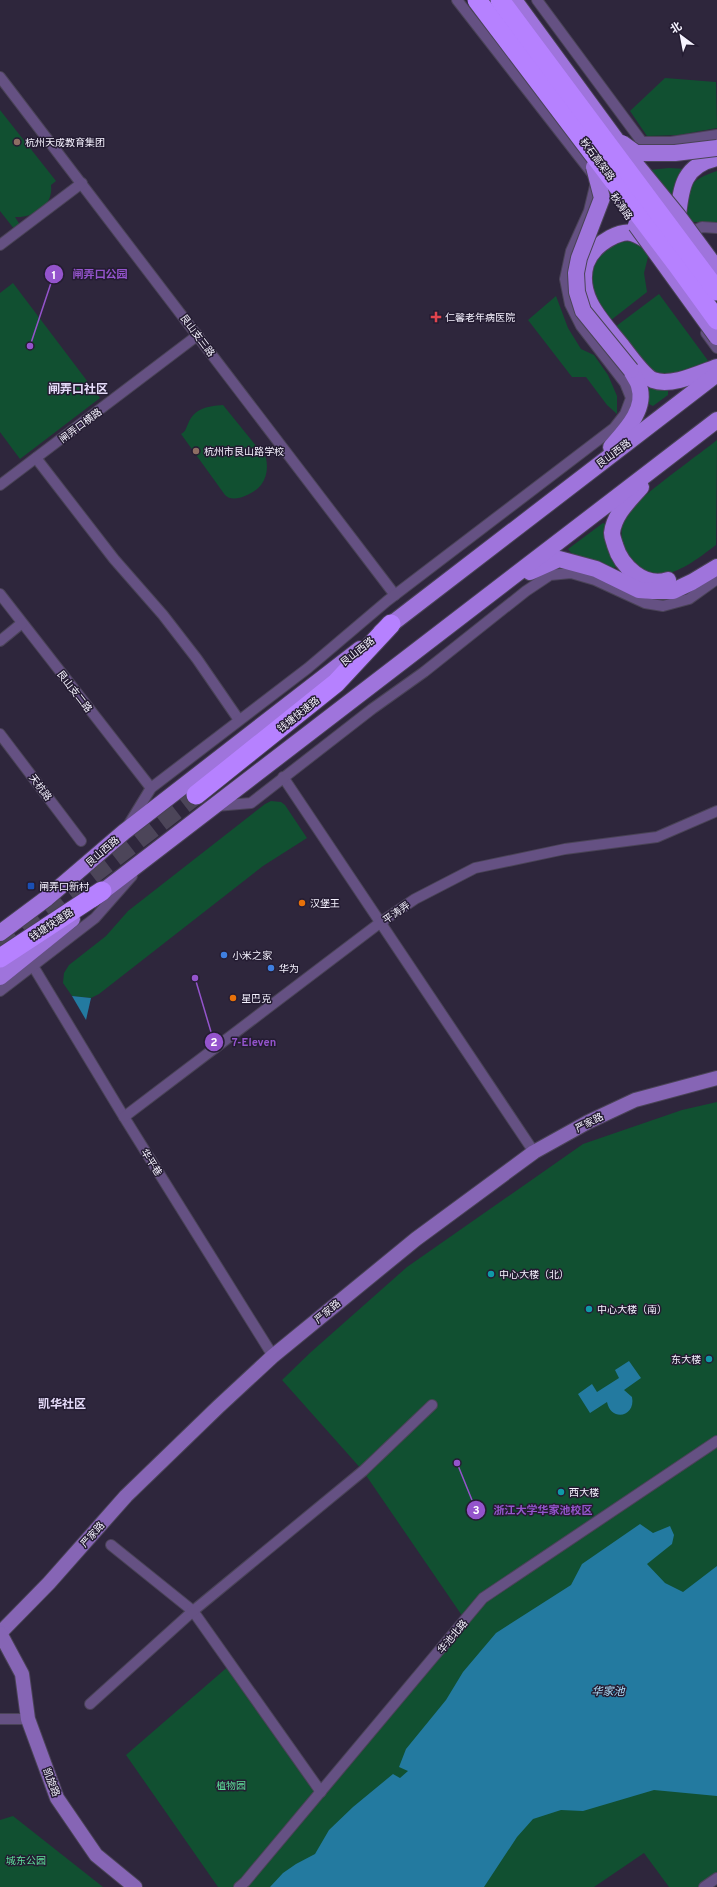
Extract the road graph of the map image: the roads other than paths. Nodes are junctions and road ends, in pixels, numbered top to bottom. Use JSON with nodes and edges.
{"nodes":[{"id":1,"x":457,"y":0,"type":"edge"},
{"id":2,"x":467,"y":0,"type":"edge"},
{"id":3,"x":477,"y":0,"type":"edge"},
{"id":4,"x":500,"y":0,"type":"edge"},
{"id":5,"x":514,"y":0,"type":"edge"},
{"id":6,"x":537,"y":0,"type":"edge"},
{"id":7,"x":0,"y":77,"type":"edge"},
{"id":8,"x":717,"y":136,"type":"edge"},
{"id":9,"x":616,"y":140,"type":"junction"},
{"id":10,"x":642,"y":142,"type":"junction"},
{"id":11,"x":717,"y":148,"type":"edge"},
{"id":12,"x":717,"y":158,"type":"edge"},
{"id":13,"x":596,"y":173,"type":"junction"},
{"id":14,"x":82,"y":184,"type":"junction"},
{"id":15,"x":678,"y":216,"type":"junction"},
{"id":16,"x":717,"y":228,"type":"edge"},
{"id":17,"x":682,"y":236,"type":"junction"},
{"id":18,"x":646,"y":240,"type":"junction"},
{"id":19,"x":0,"y":245,"type":"edge"},
{"id":20,"x":717,"y":269,"type":"edge"},
{"id":21,"x":717,"y":291,"type":"edge"},
{"id":22,"x":717,"y":320,"type":"edge"},
{"id":23,"x":198,"y":336,"type":"junction"},
{"id":24,"x":717,"y":337,"type":"edge"},
{"id":25,"x":717,"y":348,"type":"edge"},
{"id":26,"x":717,"y":367,"type":"edge"},
{"id":27,"x":717,"y":374,"type":"edge"},
{"id":28,"x":717,"y":420,"type":"edge"},
{"id":29,"x":36,"y":458,"type":"junction"},
{"id":30,"x":657,"y":466,"type":"junction"},
{"id":31,"x":584,"y":475,"type":"junction"},
{"id":32,"x":0,"y":485,"type":"edge"},
{"id":33,"x":717,"y":555,"type":"edge"},
{"id":34,"x":717,"y":567,"type":"edge"},
{"id":35,"x":717,"y":580,"type":"edge"},
{"id":36,"x":507,"y":582,"type":"junction"},
{"id":37,"x":0,"y":594,"type":"edge"},
{"id":38,"x":395,"y":595,"type":"junction"},
{"id":39,"x":22,"y":623,"type":"junction"},
{"id":40,"x":391,"y":624,"type":"junction"},
{"id":41,"x":0,"y":641,"type":"edge"},
{"id":42,"x":240,"y":720,"type":"junction"},
{"id":43,"x":0,"y":734,"type":"edge"},
{"id":44,"x":283,"y":778,"type":"junction"},
{"id":45,"x":151,"y":788,"type":"junction"},
{"id":46,"x":196,"y":795,"type":"tunnel mouth"},
{"id":47,"x":216,"y":806,"type":"junction"},
{"id":48,"x":717,"y":810,"type":"edge"},
{"id":49,"x":124,"y":832,"type":"junction"},
{"id":50,"x":81,"y":841,"type":"dead end"},
{"id":51,"x":150,"y":856,"type":"junction"},
{"id":52,"x":102,"y":891,"type":"junction"},
{"id":53,"x":381,"y":922,"type":"junction"},
{"id":54,"x":0,"y":932,"type":"edge"},
{"id":55,"x":0,"y":958,"type":"edge"},
{"id":56,"x":33,"y":966,"type":"junction"},
{"id":57,"x":0,"y":977,"type":"edge"},
{"id":58,"x":0,"y":991,"type":"edge"},
{"id":59,"x":717,"y":1078,"type":"edge"},
{"id":60,"x":124,"y":1117,"type":"junction"},
{"id":61,"x":534,"y":1152,"type":"junction"},
{"id":62,"x":273,"y":1356,"type":"junction"},
{"id":63,"x":432,"y":1405,"type":"dead end"},
{"id":64,"x":717,"y":1441,"type":"edge"},
{"id":65,"x":111,"y":1545,"type":"dead end"},
{"id":66,"x":193,"y":1611,"type":"junction"},
{"id":67,"x":0,"y":1633,"type":"edge"},
{"id":68,"x":0,"y":1646,"type":"edge"},
{"id":69,"x":22,"y":1674,"type":"junction"},
{"id":70,"x":90,"y":1704,"type":"dead end"},
{"id":71,"x":0,"y":1719,"type":"edge"},
{"id":72,"x":28,"y":1719,"type":"junction"},
{"id":73,"x":321,"y":1792,"type":"junction"},
{"id":74,"x":717,"y":1878,"type":"edge"},
{"id":75,"x":135,"y":1887,"type":"edge"},
{"id":76,"x":239,"y":1887,"type":"edge"},
{"id":77,"x":704,"y":1887,"type":"edge"}],
"edges":[{"from":1,"to":13,"type":"street"},
{"from":2,"to":13,"type":"main road","name":"秋涛路"},
{"from":3,"to":22,"type":"highway","name":"秋石高架路","bridge":true},
{"from":4,"to":21,"type":"highway","name":"秋石高架路","bridge":true},
{"from":5,"to":9,"type":"main road","bridge":true},
{"from":6,"to":10,"type":"street"},
{"from":7,"to":14,"type":"street","name":"艮山支三路"},
{"from":8,"to":10,"type":"street"},
{"from":9,"to":11,"type":"main road","bridge":true},
{"from":9,"to":15,"type":"main road","bridge":true},
{"from":10,"to":13,"type":"street"},
{"from":10,"to":17,"type":"street"},
{"from":12,"to":15,"type":"main road"},
{"from":13,"to":17,"type":"street"},
{"from":13,"to":18,"type":"main road","name":"秋涛路","bridge":true},
{"from":13,"to":31,"type":"main road","bridge":true},
{"from":13,"to":38,"type":"street"},
{"from":14,"to":19,"type":"street"},
{"from":14,"to":23,"type":"street","name":"艮山支三路"},
{"from":15,"to":20,"type":"main road","bridge":true},
{"from":16,"to":17,"type":"street"},
{"from":17,"to":25,"type":"street"},
{"from":18,"to":24,"type":"main road","name":"秋涛路","bridge":true},
{"from":18,"to":26,"type":"main road"},
{"from":23,"to":29,"type":"street","name":"闸弄口横路"},
{"from":23,"to":38,"type":"street","name":"艮山支三路"},
{"from":27,"to":31,"type":"main road","name":"艮山西路"},
{"from":28,"to":30,"type":"main road"},
{"from":29,"to":32,"type":"street","name":"闸弄口横路"},
{"from":29,"to":42,"type":"street"},
{"from":30,"to":33,"type":"main road"},
{"from":30,"to":36,"type":"main road"},
{"from":31,"to":40,"type":"main road","name":"艮山西路"},
{"from":34,"to":36,"type":"main road"},
{"from":35,"to":44,"type":"street"},
{"from":36,"to":47,"type":"main road"},
{"from":37,"to":39,"type":"street","name":"艮山支二路"},
{"from":38,"to":42,"type":"street"},
{"from":39,"to":41,"type":"street"},
{"from":39,"to":45,"type":"street","name":"艮山支二路"},
{"from":40,"to":46,"type":"highway","name":"钱塘快速路"},
{"from":40,"to":49,"type":"main road","name":"艮山西路"},
{"from":42,"to":45,"type":"street"},
{"from":43,"to":50,"type":"street","name":"天杭路"},
{"from":44,"to":47,"type":"street"},
{"from":44,"to":53,"type":"street"},
{"from":45,"to":49,"type":"street"},
{"from":47,"to":51,"type":"main road"},
{"from":48,"to":53,"type":"street","name":"平涛弄"},
{"from":49,"to":54,"type":"main road","name":"艮山西路"},
{"from":51,"to":52,"type":"main road"},
{"from":51,"to":56,"type":"street"},
{"from":52,"to":55,"type":"highway","name":"钱塘快速路"},
{"from":52,"to":57,"type":"main road"},
{"from":53,"to":60,"type":"street","name":"平涛弄"},
{"from":53,"to":61,"type":"street"},
{"from":56,"to":58,"type":"street"},
{"from":56,"to":60,"type":"street","name":"华平巷"},
{"from":59,"to":61,"type":"street","name":"严家路"},
{"from":60,"to":62,"type":"street","name":"华平巷"},
{"from":61,"to":62,"type":"street","name":"严家路"},
{"from":62,"to":67,"type":"street","name":"严家路"},
{"from":63,"to":66,"type":"street"},
{"from":64,"to":73,"type":"street","name":"华池北路"},
{"from":65,"to":66,"type":"street"},
{"from":66,"to":70,"type":"street"},
{"from":66,"to":73,"type":"street"},
{"from":67,"to":69,"type":"street","name":"凯旋路"},
{"from":68,"to":69,"type":"street"},
{"from":69,"to":72,"type":"street","name":"凯旋路"},
{"from":71,"to":72,"type":"street"},
{"from":72,"to":75,"type":"street","name":"凯旋路"},
{"from":73,"to":76,"type":"street","name":"华池北路"},
{"from":74,"to":77,"type":"street"}]}
